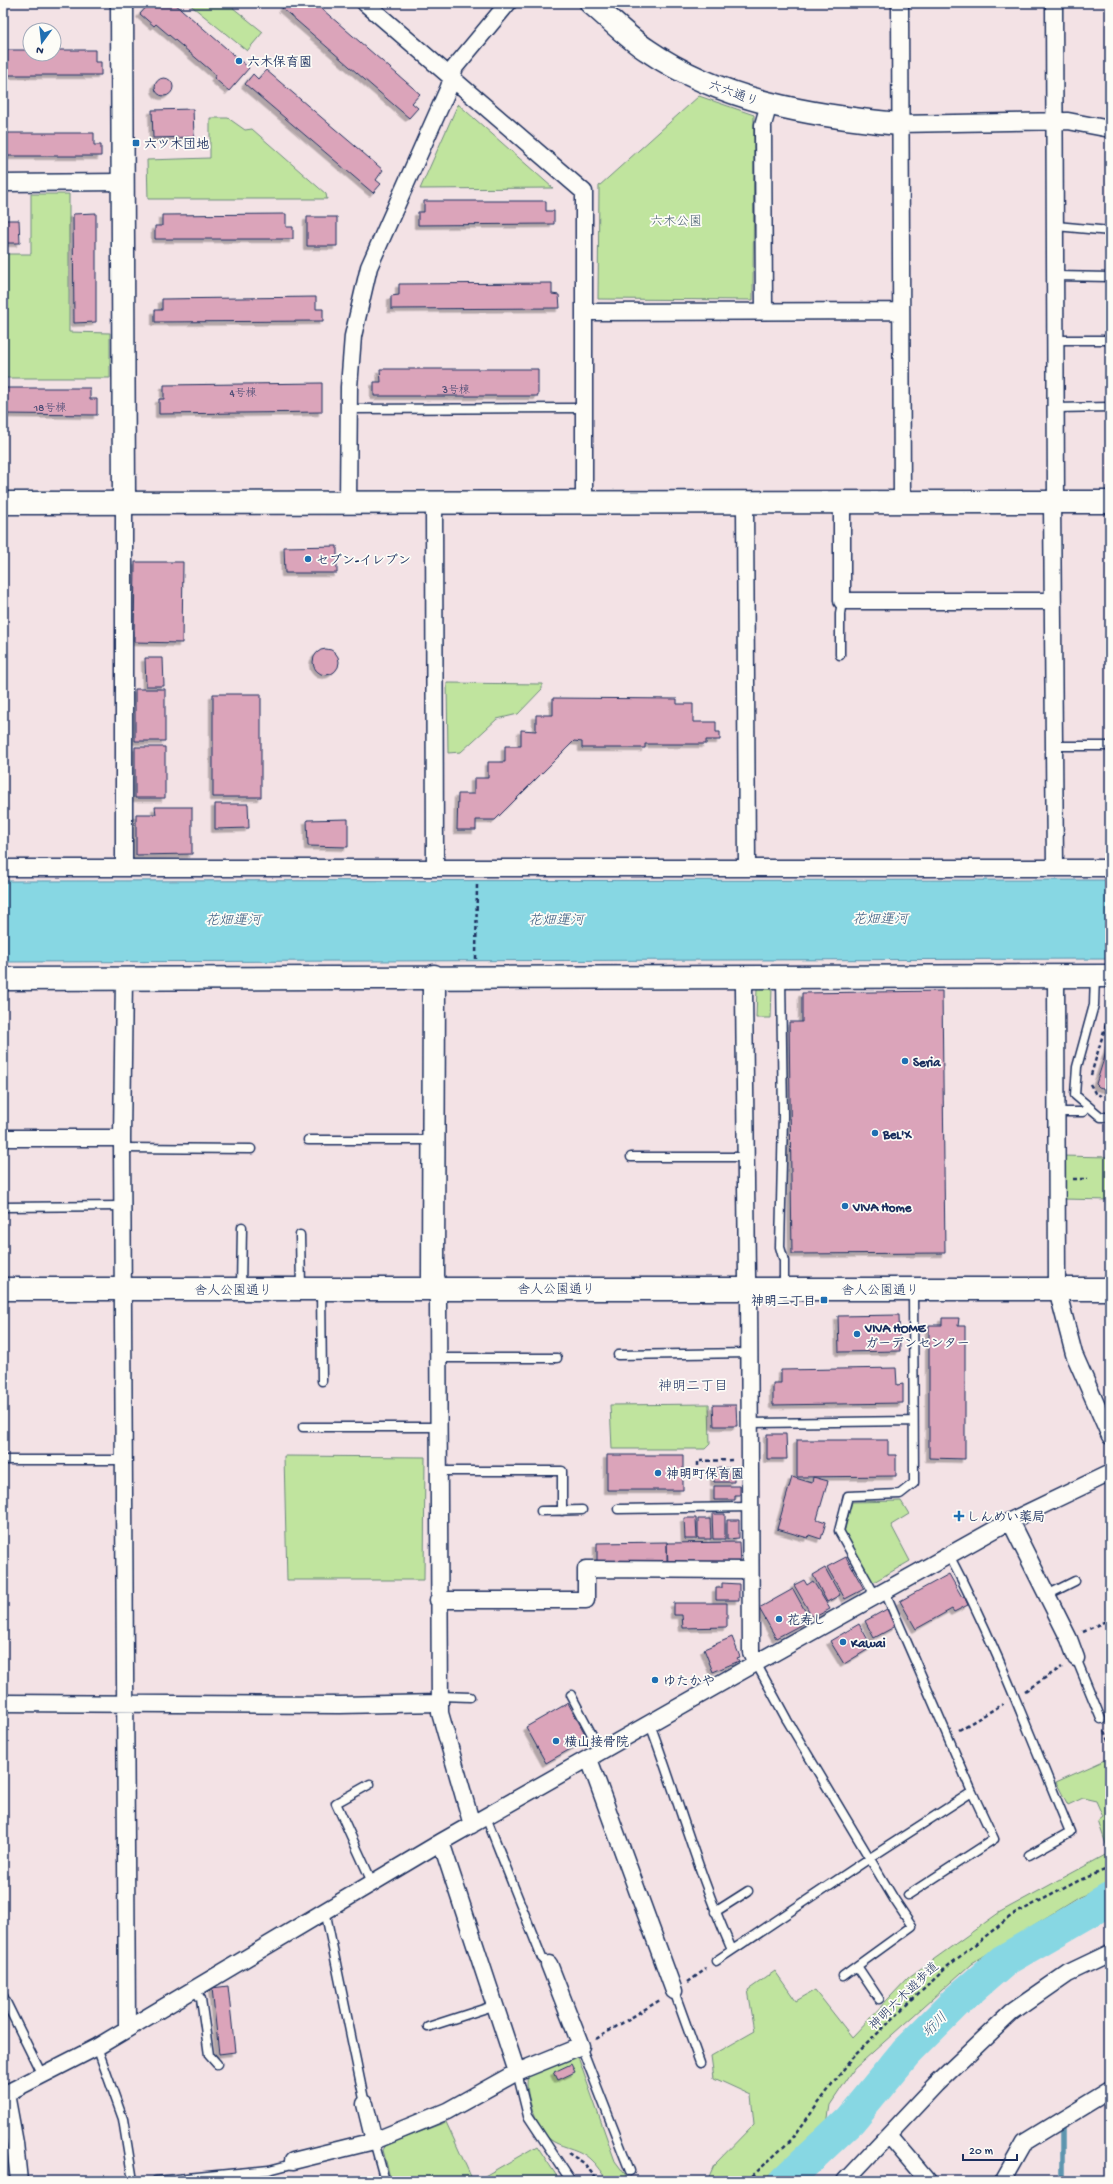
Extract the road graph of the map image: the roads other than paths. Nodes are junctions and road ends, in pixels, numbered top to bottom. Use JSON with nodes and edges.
{"nodes":[{"id":1,"x":122,"y":3,"type":"edge"},
{"id":2,"x":365,"y":3,"type":"edge"},
{"id":3,"x":508,"y":3,"type":"edge"},
{"id":4,"x":591,"y":3,"type":"edge"},
{"id":5,"x":900,"y":3,"type":"edge"},
{"id":6,"x":1054,"y":3,"type":"edge"},
{"id":7,"x":452,"y":78,"type":"junction"},
{"id":8,"x":769,"y":104,"type":"junction"},
{"id":9,"x":1056,"y":121,"type":"junction"},
{"id":10,"x":899,"y":124,"type":"junction"},
{"id":11,"x":1110,"y":129,"type":"edge"},
{"id":12,"x":123,"y":182,"type":"junction"},
{"id":13,"x":3,"y":183,"type":"edge"},
{"id":14,"x":1056,"y":226,"type":"junction"},
{"id":15,"x":1110,"y":230,"type":"edge"},
{"id":16,"x":1056,"y":276,"type":"junction"},
{"id":17,"x":1110,"y":277,"type":"edge"},
{"id":18,"x":764,"y":311,"type":"junction"},
{"id":19,"x":900,"y":311,"type":"junction"},
{"id":20,"x":584,"y":312,"type":"junction"},
{"id":21,"x":1056,"y":340,"type":"junction"},
{"id":22,"x":1110,"y":340,"type":"edge"},
{"id":23,"x":1110,"y":407,"type":"edge"},
{"id":24,"x":584,"y":408,"type":"junction"},
{"id":25,"x":1056,"y":408,"type":"junction"},
{"id":26,"x":349,"y":409,"type":"junction"},
{"id":27,"x":124,"y":502,"type":"junction"},
{"id":28,"x":348,"y":502,"type":"junction"},
{"id":29,"x":434,"y":502,"type":"junction"},
{"id":30,"x":1054,"y":502,"type":"junction"},
{"id":31,"x":1110,"y":502,"type":"edge"},
{"id":32,"x":3,"y":503,"type":"edge"},
{"id":33,"x":584,"y":503,"type":"junction"},
{"id":34,"x":842,"y":503,"type":"junction"},
{"id":35,"x":902,"y":503,"type":"junction"},
{"id":36,"x":745,"y":504,"type":"junction"},
{"id":37,"x":842,"y":601,"type":"junction"},
{"id":38,"x":1052,"y":601,"type":"junction"},
{"id":39,"x":840,"y":655,"type":"dead end"},
{"id":40,"x":1055,"y":746,"type":"junction"},
{"id":41,"x":1110,"y":746,"type":"edge"},
{"id":42,"x":3,"y":868,"type":"edge"},
{"id":43,"x":124,"y":868,"type":"junction"},
{"id":44,"x":435,"y":868,"type":"junction"},
{"id":45,"x":747,"y":868,"type":"junction"},
{"id":46,"x":1055,"y":868,"type":"junction"},
{"id":47,"x":1110,"y":868,"type":"edge"},
{"id":48,"x":746,"y":975,"type":"junction"},
{"id":49,"x":781,"y":975,"type":"junction"},
{"id":50,"x":434,"y":976,"type":"junction"},
{"id":51,"x":1056,"y":976,"type":"junction"},
{"id":52,"x":124,"y":978,"type":"junction"},
{"id":53,"x":3,"y":979,"type":"edge"},
{"id":54,"x":1105,"y":981,"type":"edge"},
{"id":55,"x":1088,"y":1106,"type":"junction"},
{"id":56,"x":1056,"y":1112,"type":"junction"},
{"id":57,"x":1110,"y":1117,"type":"edge"},
{"id":58,"x":3,"y":1138,"type":"edge"},
{"id":59,"x":308,"y":1140,"type":"dead end"},
{"id":60,"x":433,"y":1140,"type":"junction"},
{"id":61,"x":122,"y":1143,"type":"junction"},
{"id":62,"x":251,"y":1148,"type":"dead end"},
{"id":63,"x":631,"y":1157,"type":"dead end"},
{"id":64,"x":746,"y":1157,"type":"junction"},
{"id":65,"x":123,"y":1206,"type":"junction"},
{"id":66,"x":3,"y":1207,"type":"edge"},
{"id":67,"x":242,"y":1227,"type":"dead end"},
{"id":68,"x":300,"y":1235,"type":"dead end"},
{"id":69,"x":436,"y":1288,"type":"junction"},
{"id":70,"x":3,"y":1289,"type":"edge"},
{"id":71,"x":123,"y":1289,"type":"junction"},
{"id":72,"x":311,"y":1289,"type":"junction"},
{"id":73,"x":749,"y":1289,"type":"junction"},
{"id":74,"x":784,"y":1289,"type":"junction"},
{"id":75,"x":913,"y":1289,"type":"junction"},
{"id":76,"x":1057,"y":1289,"type":"junction"},
{"id":77,"x":1110,"y":1289,"type":"edge"},
{"id":78,"x":240,"y":1290,"type":"junction"},
{"id":79,"x":750,"y":1353,"type":"junction"},
{"id":80,"x":618,"y":1355,"type":"dead end"},
{"id":81,"x":438,"y":1358,"type":"junction"},
{"id":82,"x":556,"y":1358,"type":"dead end"},
{"id":83,"x":322,"y":1381,"type":"dead end"},
{"id":84,"x":913,"y":1421,"type":"junction"},
{"id":85,"x":750,"y":1423,"type":"junction"},
{"id":86,"x":303,"y":1427,"type":"dead end"},
{"id":87,"x":438,"y":1427,"type":"junction"},
{"id":88,"x":1110,"y":1436,"type":"edge"},
{"id":89,"x":3,"y":1460,"type":"edge"},
{"id":90,"x":124,"y":1460,"type":"junction"},
{"id":91,"x":438,"y":1471,"type":"junction"},
{"id":92,"x":1110,"y":1473,"type":"edge"},
{"id":93,"x":750,"y":1506,"type":"junction"},
{"id":94,"x":618,"y":1509,"type":"dead end"},
{"id":95,"x":582,"y":1510,"type":"dead end"},
{"id":96,"x":542,"y":1511,"type":"dead end"},
{"id":97,"x":562,"y":1511,"type":"junction"},
{"id":98,"x":1010,"y":1521,"type":"junction"},
{"id":99,"x":949,"y":1555,"type":"junction"},
{"id":100,"x":750,"y":1570,"type":"junction"},
{"id":101,"x":1075,"y":1581,"type":"dead end"},
{"id":102,"x":881,"y":1595,"type":"junction"},
{"id":103,"x":1047,"y":1595,"type":"junction"},
{"id":104,"x":438,"y":1600,"type":"junction"},
{"id":105,"x":1076,"y":1658,"type":"joint"},
{"id":106,"x":756,"y":1663,"type":"junction"},
{"id":107,"x":571,"y":1696,"type":"dead end"},
{"id":108,"x":470,"y":1697,"type":"dead end"},
{"id":109,"x":440,"y":1700,"type":"junction"},
{"id":110,"x":126,"y":1702,"type":"junction"},
{"id":111,"x":3,"y":1703,"type":"edge"},
{"id":112,"x":1100,"y":1719,"type":"dead end"},
{"id":113,"x":650,"y":1724,"type":"junction"},
{"id":114,"x":595,"y":1755,"type":"junction"},
{"id":115,"x":370,"y":1784,"type":"dead end"},
{"id":116,"x":972,"y":1792,"type":"junction"},
{"id":117,"x":479,"y":1821,"type":"junction"},
{"id":118,"x":441,"y":1842,"type":"junction"},
{"id":119,"x":1029,"y":1855,"type":"dead end"},
{"id":120,"x":870,"y":1858,"type":"junction"},
{"id":121,"x":372,"y":1882,"type":"junction"},
{"id":122,"x":748,"y":1891,"type":"dead end"},
{"id":123,"x":908,"y":1895,"type":"dead end"},
{"id":124,"x":325,"y":1910,"type":"junction"},
{"id":125,"x":715,"y":1912,"type":"junction"},
{"id":126,"x":732,"y":1950,"type":"junction"},
{"id":127,"x":1110,"y":1953,"type":"edge"},
{"id":128,"x":716,"y":1961,"type":"road end"},
{"id":129,"x":549,"y":1964,"type":"joint"},
{"id":130,"x":857,"y":1966,"type":"junction"},
{"id":131,"x":843,"y":1976,"type":"dead end"},
{"id":132,"x":194,"y":1989,"type":"junction"},
{"id":133,"x":674,"y":1991,"type":"joint"},
{"id":134,"x":3,"y":1996,"type":"edge"},
{"id":135,"x":879,"y":1999,"type":"dead end"},
{"id":136,"x":496,"y":2005,"type":"junction"},
{"id":137,"x":428,"y":2027,"type":"dead end"},
{"id":138,"x":127,"y":2029,"type":"junction"},
{"id":139,"x":581,"y":2046,"type":"junction"},
{"id":140,"x":97,"y":2047,"type":"junction"},
{"id":141,"x":700,"y":2063,"type":"dead end"},
{"id":142,"x":217,"y":2064,"type":"dead end"},
{"id":143,"x":517,"y":2072,"type":"junction"},
{"id":144,"x":42,"y":2075,"type":"junction"},
{"id":145,"x":1110,"y":2090,"type":"edge"},
{"id":146,"x":5,"y":2094,"type":"edge"},
{"id":147,"x":365,"y":2104,"type":"joint"},
{"id":148,"x":888,"y":2135,"type":"junction"},
{"id":149,"x":374,"y":2141,"type":"junction"},
{"id":150,"x":293,"y":2161,"type":"joint"},
{"id":151,"x":630,"y":2171,"type":"dead end"},
{"id":152,"x":18,"y":2181,"type":"edge"},
{"id":153,"x":133,"y":2181,"type":"edge"},
{"id":154,"x":156,"y":2181,"type":"edge"},
{"id":155,"x":385,"y":2181,"type":"edge"},
{"id":156,"x":571,"y":2181,"type":"edge"},
{"id":157,"x":845,"y":2181,"type":"edge"},
{"id":158,"x":928,"y":2181,"type":"edge"},
{"id":159,"x":1003,"y":2181,"type":"edge"}],
"edges":[{"from":1,"to":12,"type":"street"},
{"from":2,"to":7,"type":"street"},
{"from":3,"to":7,"type":"street"},
{"from":4,"to":8,"type":"street","name":"六六通り"},
{"from":5,"to":10,"type":"street"},
{"from":6,"to":9,"type":"street"},
{"from":7,"to":20,"type":"street"},
{"from":7,"to":26,"type":"street"},
{"from":8,"to":10,"type":"street","name":"六六通り"},
{"from":8,"to":18,"type":"street"},
{"from":9,"to":10,"type":"street"},
{"from":9,"to":11,"type":"street"},
{"from":9,"to":14,"type":"street"},
{"from":10,"to":19,"type":"street"},
{"from":12,"to":13,"type":"street"},
{"from":12,"to":27,"type":"street"},
{"from":14,"to":15,"type":"lane"},
{"from":14,"to":16,"type":"street"},
{"from":16,"to":17,"type":"lane"},
{"from":16,"to":21,"type":"street"},
{"from":18,"to":19,"type":"street"},
{"from":18,"to":20,"type":"street"},
{"from":19,"to":35,"type":"street"},
{"from":20,"to":24,"type":"street"},
{"from":21,"to":22,"type":"lane"},
{"from":21,"to":25,"type":"street"},
{"from":23,"to":25,"type":"lane"},
{"from":24,"to":26,"type":"lane"},
{"from":24,"to":33,"type":"street"},
{"from":25,"to":30,"type":"street"},
{"from":26,"to":28,"type":"street"},
{"from":27,"to":28,"type":"street"},
{"from":27,"to":32,"type":"street"},
{"from":27,"to":43,"type":"street"},
{"from":28,"to":29,"type":"street"},
{"from":29,"to":33,"type":"street"},
{"from":29,"to":44,"type":"street"},
{"from":30,"to":31,"type":"street"},
{"from":30,"to":35,"type":"street"},
{"from":30,"to":38,"type":"street"},
{"from":33,"to":36,"type":"street"},
{"from":34,"to":35,"type":"street"},
{"from":34,"to":36,"type":"street"},
{"from":34,"to":37,"type":"street"},
{"from":36,"to":45,"type":"street"},
{"from":37,"to":38,"type":"street"},
{"from":37,"to":39,"type":"lane"},
{"from":38,"to":40,"type":"street"},
{"from":40,"to":41,"type":"lane"},
{"from":40,"to":46,"type":"street"},
{"from":42,"to":43,"type":"street"},
{"from":43,"to":44,"type":"street"},
{"from":44,"to":45,"type":"street"},
{"from":45,"to":46,"type":"street"},
{"from":46,"to":47,"type":"street"},
{"from":48,"to":49,"type":"street"},
{"from":48,"to":50,"type":"street"},
{"from":48,"to":64,"type":"street"},
{"from":49,"to":51,"type":"street"},
{"from":49,"to":74,"type":"lane"},
{"from":50,"to":52,"type":"street"},
{"from":50,"to":60,"type":"street"},
{"from":51,"to":54,"type":"street"},
{"from":51,"to":56,"type":"street"},
{"from":52,"to":53,"type":"street"},
{"from":52,"to":61,"type":"street"},
{"from":54,"to":55,"type":"lane"},
{"from":55,"to":56,"type":"lane"},
{"from":55,"to":57,"type":"lane"},
{"from":56,"to":76,"type":"street"},
{"from":58,"to":61,"type":"street"},
{"from":59,"to":60,"type":"lane"},
{"from":60,"to":69,"type":"street"},
{"from":61,"to":62,"type":"lane"},
{"from":61,"to":65,"type":"street"},
{"from":63,"to":64,"type":"lane"},
{"from":64,"to":73,"type":"street"},
{"from":65,"to":66,"type":"lane"},
{"from":65,"to":71,"type":"street"},
{"from":67,"to":78,"type":"lane"},
{"from":68,"to":72,"type":"lane"},
{"from":69,"to":72,"type":"street","name":"舎人公園通り"},
{"from":69,"to":73,"type":"street","name":"舎人公園通り"},
{"from":69,"to":81,"type":"street"},
{"from":70,"to":71,"type":"street","name":"舎人公園通り"},
{"from":71,"to":78,"type":"street","name":"舎人公園通り"},
{"from":71,"to":90,"type":"street"},
{"from":72,"to":78,"type":"street","name":"舎人公園通り"},
{"from":72,"to":83,"type":"lane"},
{"from":73,"to":74,"type":"street","name":"舎人公園通り"},
{"from":73,"to":79,"type":"street"},
{"from":74,"to":75,"type":"street","name":"舎人公園通り"},
{"from":75,"to":76,"type":"street","name":"舎人公園通り"},
{"from":75,"to":84,"type":"lane"},
{"from":76,"to":77,"type":"street","name":"舎人公園通り"},
{"from":76,"to":88,"type":"street"},
{"from":79,"to":80,"type":"lane"},
{"from":79,"to":85,"type":"street"},
{"from":81,"to":82,"type":"lane"},
{"from":81,"to":87,"type":"street"},
{"from":84,"to":85,"type":"lane"},
{"from":84,"to":102,"type":"lane"},
{"from":85,"to":93,"type":"street"},
{"from":86,"to":87,"type":"lane"},
{"from":87,"to":91,"type":"street"},
{"from":89,"to":90,"type":"lane"},
{"from":90,"to":110,"type":"street"},
{"from":91,"to":97,"type":"lane"},
{"from":91,"to":104,"type":"street"},
{"from":92,"to":98,"type":"street"},
{"from":93,"to":94,"type":"lane"},
{"from":93,"to":100,"type":"street"},
{"from":95,"to":97,"type":"lane"},
{"from":96,"to":97,"type":"lane"},
{"from":98,"to":99,"type":"street"},
{"from":98,"to":103,"type":"street"},
{"from":99,"to":102,"type":"street"},
{"from":99,"to":119,"type":"lane"},
{"from":100,"to":104,"type":"street"},
{"from":100,"to":106,"type":"street"},
{"from":101,"to":103,"type":"lane"},
{"from":102,"to":106,"type":"street"},
{"from":102,"to":116,"type":"lane"},
{"from":103,"to":105,"type":"street"},
{"from":104,"to":109,"type":"street"},
{"from":105,"to":112,"type":"lane"},
{"from":106,"to":113,"type":"street"},
{"from":106,"to":120,"type":"lane"},
{"from":107,"to":114,"type":"lane"},
{"from":108,"to":109,"type":"lane"},
{"from":109,"to":110,"type":"street"},
{"from":109,"to":117,"type":"street"},
{"from":110,"to":111,"type":"street"},
{"from":110,"to":138,"type":"street"},
{"from":113,"to":114,"type":"street"},
{"from":113,"to":125,"type":"lane"},
{"from":114,"to":117,"type":"street"},
{"from":114,"to":133,"type":"street"},
{"from":115,"to":121,"type":"lane"},
{"from":116,"to":120,"type":"lane"},
{"from":116,"to":123,"type":"lane"},
{"from":117,"to":118,"type":"street"},
{"from":117,"to":129,"type":"lane"},
{"from":118,"to":121,"type":"street"},
{"from":118,"to":136,"type":"street"},
{"from":120,"to":126,"type":"lane"},
{"from":120,"to":130,"type":"lane"},
{"from":121,"to":124,"type":"street"},
{"from":122,"to":125,"type":"lane"},
{"from":124,"to":132,"type":"street"},
{"from":124,"to":147,"type":"lane"},
{"from":125,"to":126,"type":"lane"},
{"from":126,"to":128,"type":"lane"},
{"from":127,"to":148,"type":"street"},
{"from":129,"to":139,"type":"street"},
{"from":130,"to":131,"type":"lane"},
{"from":130,"to":135,"type":"lane"},
{"from":132,"to":138,"type":"street"},
{"from":132,"to":142,"type":"lane"},
{"from":133,"to":141,"type":"lane"},
{"from":134,"to":144,"type":"lane"},
{"from":136,"to":137,"type":"lane"},
{"from":136,"to":143,"type":"street"},
{"from":138,"to":140,"type":"street"},
{"from":139,"to":143,"type":"street"},
{"from":139,"to":151,"type":"lane"},
{"from":140,"to":144,"type":"street"},
{"from":140,"to":153,"type":"lane"},
{"from":143,"to":149,"type":"street"},
{"from":143,"to":156,"type":"lane"},
{"from":144,"to":146,"type":"street"},
{"from":145,"to":159,"type":"street"},
{"from":146,"to":152,"type":"street"},
{"from":147,"to":149,"type":"street"},
{"from":148,"to":157,"type":"street"},
{"from":148,"to":158,"type":"street"},
{"from":149,"to":150,"type":"street"},
{"from":149,"to":155,"type":"lane"},
{"from":150,"to":154,"type":"lane"}]}
